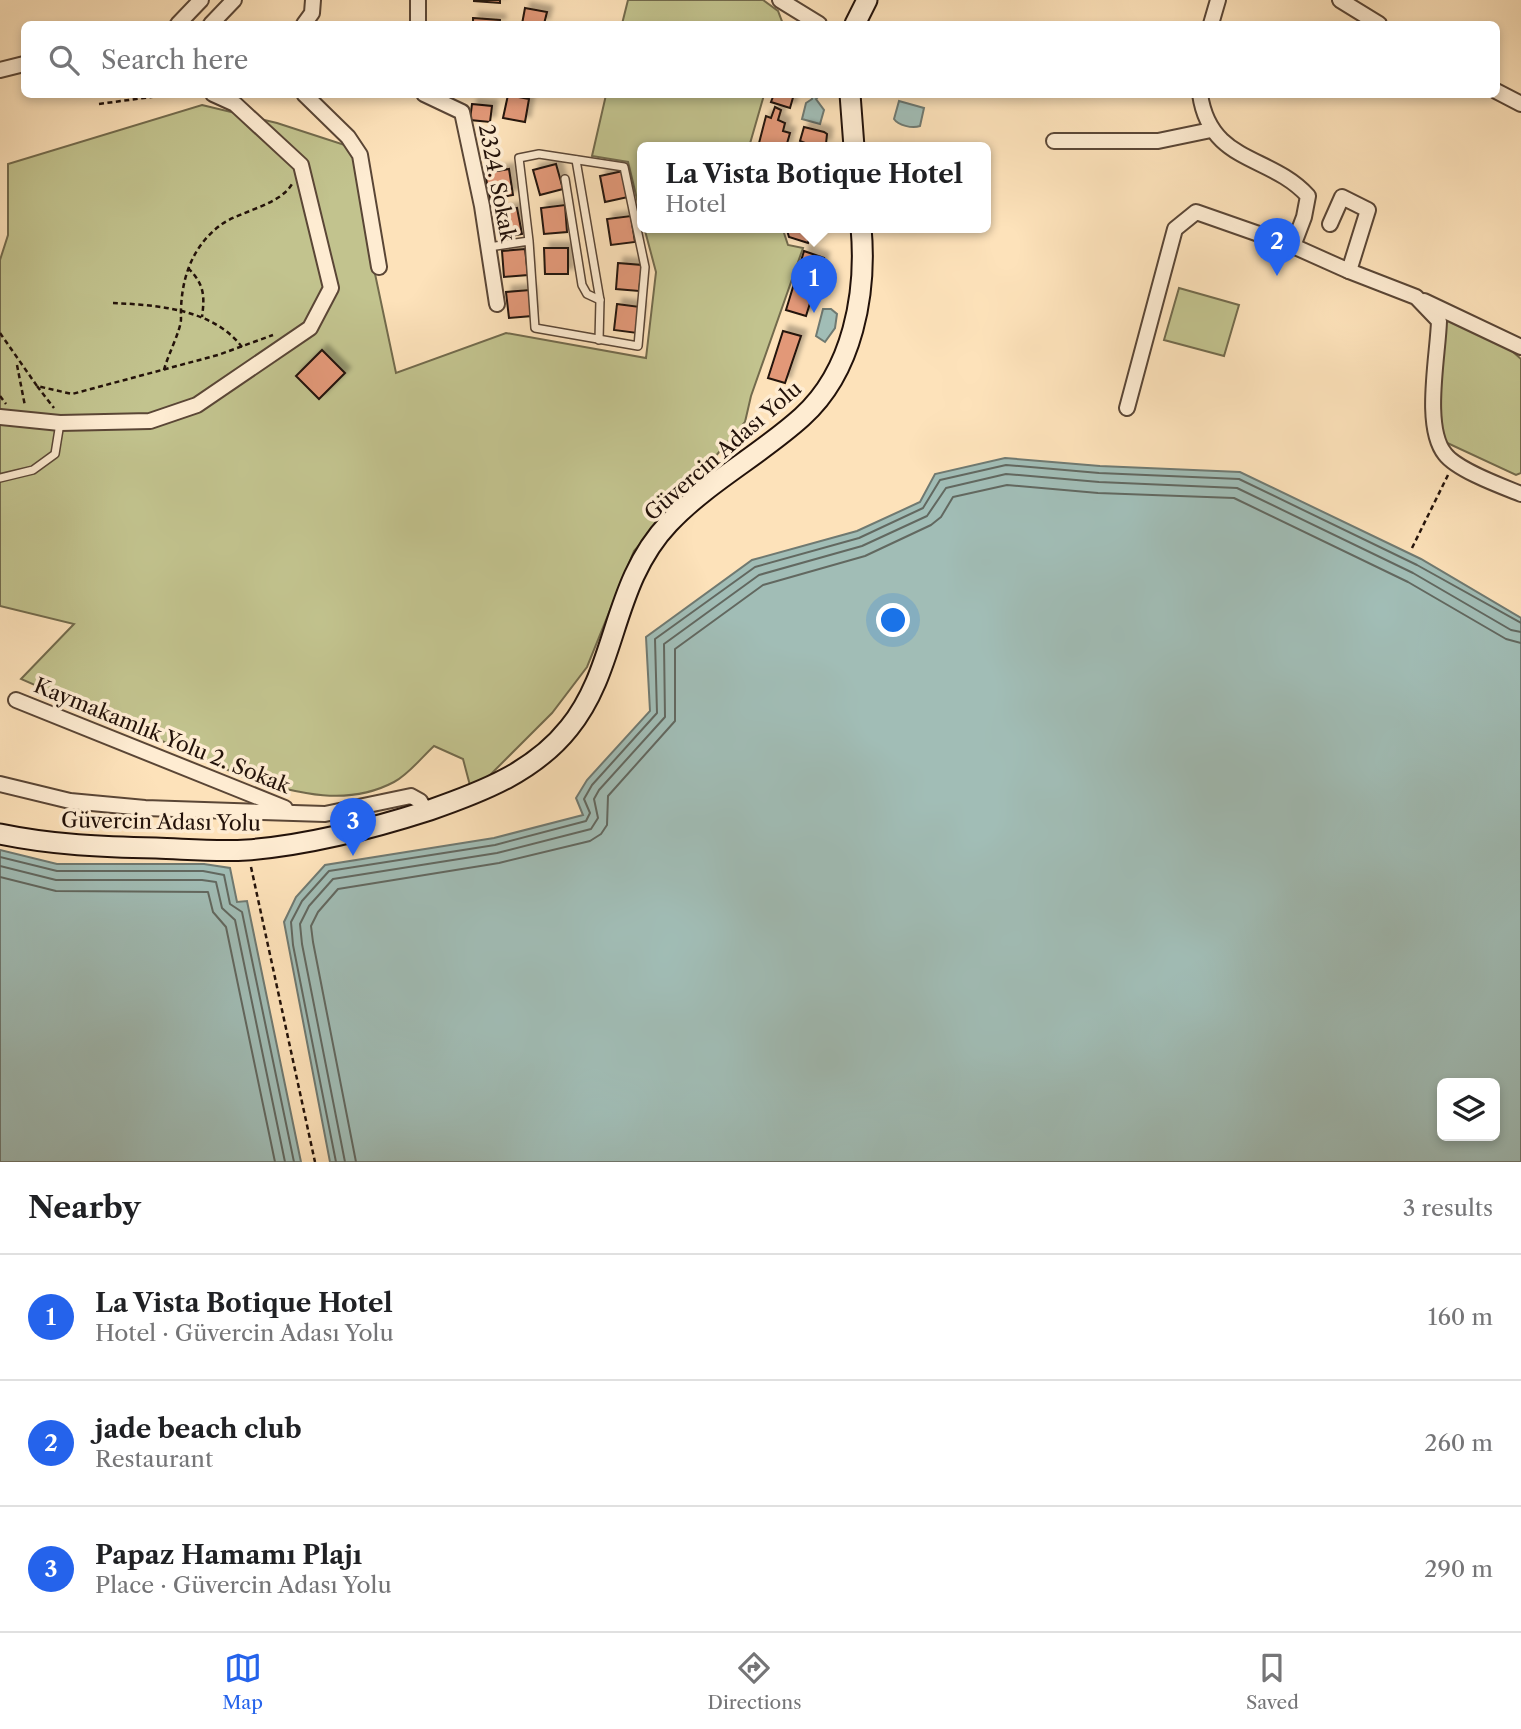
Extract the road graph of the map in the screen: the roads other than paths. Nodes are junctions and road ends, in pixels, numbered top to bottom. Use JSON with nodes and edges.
{"nodes":[{"id":1,"x":201,"y":0,"type":"edge"},
{"id":2,"x":234,"y":0,"type":"edge"},
{"id":3,"x":313,"y":0,"type":"edge"},
{"id":4,"x":418,"y":0,"type":"edge"},
{"id":5,"x":780,"y":0,"type":"edge"},
{"id":6,"x":867,"y":0,"type":"edge"},
{"id":7,"x":1218,"y":0,"type":"edge"},
{"id":8,"x":1340,"y":0,"type":"edge"},
{"id":9,"x":181,"y":21,"type":"edge"},
{"id":10,"x":214,"y":21,"type":"edge"},
{"id":11,"x":306,"y":21,"type":"edge"},
{"id":12,"x":418,"y":21,"type":"edge"},
{"id":13,"x":814,"y":21,"type":"edge"},
{"id":14,"x":856,"y":21,"type":"edge"},
{"id":15,"x":1212,"y":21,"type":"edge"},
{"id":16,"x":1374,"y":21,"type":"edge"},
{"id":17,"x":21,"y":65,"type":"edge"},
{"id":18,"x":0,"y":71,"type":"edge"},
{"id":19,"x":1500,"y":92,"type":"edge"},
{"id":20,"x":222,"y":98,"type":"edge"},
{"id":21,"x":308,"y":98,"type":"edge"},
{"id":22,"x":432,"y":98,"type":"edge"},
{"id":23,"x":850,"y":98,"type":"edge"},
{"id":24,"x":1201,"y":98,"type":"edge"},
{"id":25,"x":1521,"y":104,"type":"edge"},
{"id":26,"x":1210,"y":130,"type":"junction"},
{"id":27,"x":1054,"y":141,"type":"dead end"},
{"id":28,"x":854,"y":142,"type":"edge"},
{"id":29,"x":576,"y":160,"type":"junction"},
{"id":30,"x":565,"y":180,"type":"dead end"},
{"id":31,"x":1330,"y":223,"type":"dead end"},
{"id":32,"x":637,"y":230,"type":"edge"},
{"id":33,"x":638,"y":233,"type":"edge"},
{"id":34,"x":861,"y":233,"type":"edge"},
{"id":35,"x":529,"y":241,"type":"junction"},
{"id":36,"x":1293,"y":246,"type":"junction"},
{"id":37,"x":489,"y":247,"type":"junction"},
{"id":38,"x":379,"y":267,"type":"dead end"},
{"id":39,"x":1349,"y":271,"type":"junction"},
{"id":40,"x":1416,"y":297,"type":"junction"},
{"id":41,"x":600,"y":300,"type":"junction"},
{"id":42,"x":497,"y":304,"type":"dead end"},
{"id":43,"x":599,"y":340,"type":"junction"},
{"id":44,"x":1521,"y":347,"type":"edge"},
{"id":45,"x":1127,"y":408,"type":"dead end"},
{"id":46,"x":0,"y":416,"type":"edge"},
{"id":47,"x":60,"y":423,"type":"junction"},
{"id":48,"x":0,"y":478,"type":"edge"},
{"id":49,"x":1521,"y":494,"type":"edge"},
{"id":50,"x":16,"y":700,"type":"dead end"},
{"id":51,"x":0,"y":784,"type":"edge"},
{"id":52,"x":293,"y":811,"type":"junction"},
{"id":53,"x":426,"y":811,"type":"junction"},
{"id":54,"x":0,"y":834,"type":"edge"}],
"edges":[{"from":1,"to":9,"type":"street"},
{"from":2,"to":10,"type":"street"},
{"from":3,"to":11,"type":"street"},
{"from":4,"to":12,"type":"street"},
{"from":5,"to":13,"type":"street"},
{"from":6,"to":14,"type":"main road"},
{"from":7,"to":15,"type":"street"},
{"from":8,"to":16,"type":"street"},
{"from":17,"to":18,"type":"street"},
{"from":19,"to":25,"type":"street"},
{"from":20,"to":47,"type":"street"},
{"from":21,"to":38,"type":"street"},
{"from":22,"to":37,"type":"street","name":"2324. Sokak"},
{"from":23,"to":28,"type":"main road"},
{"from":24,"to":26,"type":"street"},
{"from":26,"to":27,"type":"street"},
{"from":26,"to":36,"type":"street"},
{"from":29,"to":32,"type":"lane"},
{"from":29,"to":35,"type":"lane"},
{"from":29,"to":41,"type":"lane"},
{"from":30,"to":41,"type":"lane"},
{"from":31,"to":39,"type":"street"},
{"from":33,"to":43,"type":"lane"},
{"from":34,"to":53,"type":"main road","name":"Güvercin Adası Yolu"},
{"from":35,"to":37,"type":"lane"},
{"from":35,"to":43,"type":"lane"},
{"from":36,"to":39,"type":"street"},
{"from":36,"to":45,"type":"street"},
{"from":37,"to":42,"type":"street","name":"2324. Sokak"},
{"from":39,"to":40,"type":"street"},
{"from":40,"to":44,"type":"street"},
{"from":40,"to":49,"type":"street"},
{"from":41,"to":43,"type":"lane"},
{"from":46,"to":47,"type":"street"},
{"from":47,"to":48,"type":"lane"},
{"from":50,"to":52,"type":"street","name":"Kaymakamlık Yolu 2. Sokak"},
{"from":51,"to":52,"type":"street"},
{"from":52,"to":53,"type":"street"},
{"from":53,"to":54,"type":"main road","name":"Güvercin Adası Yolu"}]}
